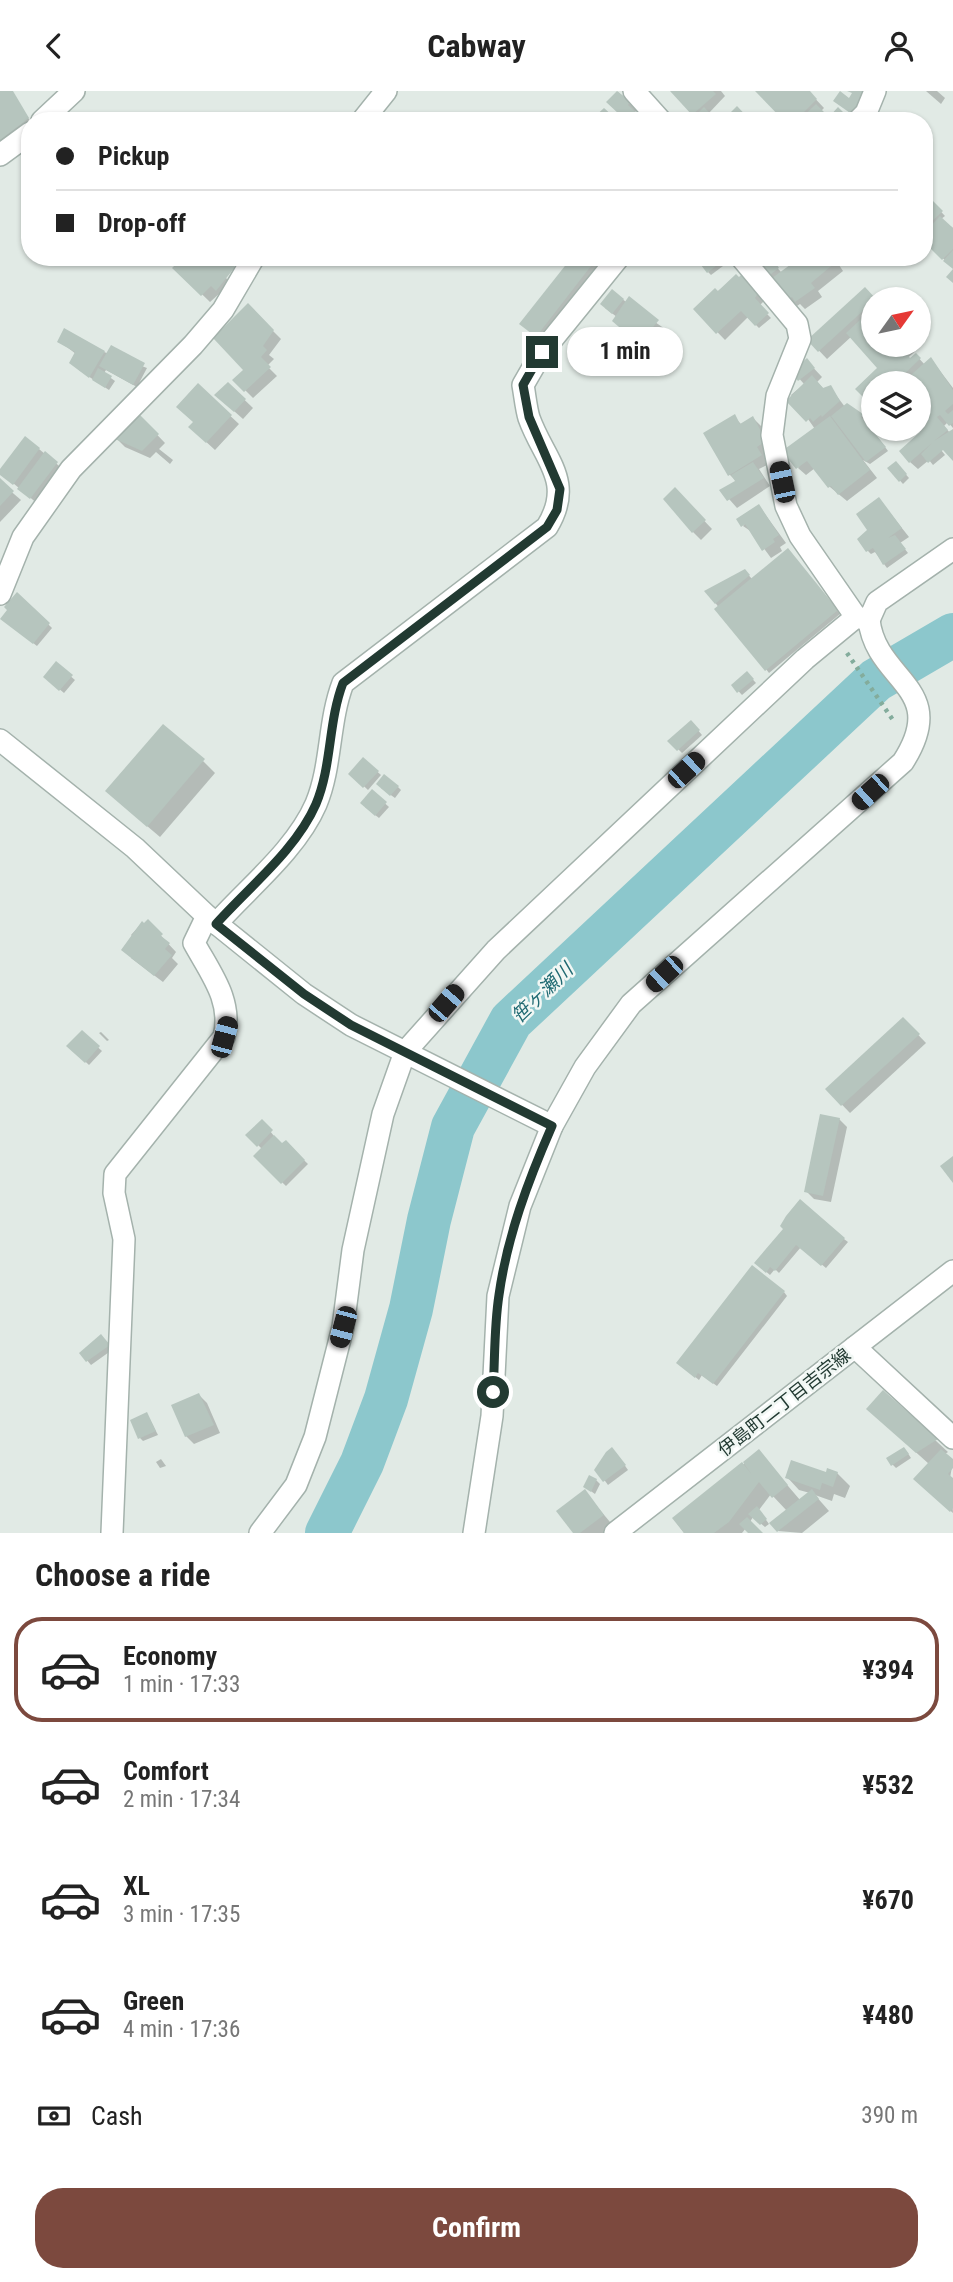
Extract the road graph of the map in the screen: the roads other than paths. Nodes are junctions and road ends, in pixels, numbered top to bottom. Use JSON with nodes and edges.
{"nodes":[{"id":1,"x":74,"y":91,"type":"edge"},
{"id":2,"x":386,"y":91,"type":"edge"},
{"id":3,"x":634,"y":91,"type":"edge"},
{"id":4,"x":875,"y":91,"type":"edge"},
{"id":5,"x":52,"y":112,"type":"edge"},
{"id":6,"x":369,"y":112,"type":"edge"},
{"id":7,"x":653,"y":112,"type":"edge"},
{"id":8,"x":866,"y":112,"type":"edge"},
{"id":9,"x":21,"y":140,"type":"edge"},
{"id":10,"x":0,"y":155,"type":"edge"},
{"id":11,"x":249,"y":266,"type":"edge"},
{"id":12,"x":612,"y":266,"type":"edge"},
{"id":13,"x":749,"y":266,"type":"edge"},
{"id":14,"x":953,"y":549,"type":"edge"},
{"id":15,"x":0,"y":594,"type":"edge"},
{"id":16,"x":865,"y":622,"type":"junction"},
{"id":17,"x":0,"y":740,"type":"edge"},
{"id":18,"x":211,"y":920,"type":"junction"},
{"id":19,"x":409,"y":1054,"type":"junction"},
{"id":20,"x":552,"y":1126,"type":"junction"},
{"id":21,"x":953,"y":1271,"type":"edge"},
{"id":22,"x":855,"y":1347,"type":"junction"},
{"id":23,"x":953,"y":1438,"type":"edge"},
{"id":24,"x":112,"y":1533,"type":"edge"},
{"id":25,"x":260,"y":1533,"type":"edge"},
{"id":26,"x":474,"y":1533,"type":"edge"},
{"id":27,"x":615,"y":1533,"type":"edge"}],
"edges":[{"from":1,"to":5,"type":"street"},
{"from":2,"to":6,"type":"street"},
{"from":3,"to":7,"type":"street"},
{"from":4,"to":8,"type":"street"},
{"from":9,"to":10,"type":"street"},
{"from":11,"to":15,"type":"street"},
{"from":12,"to":18,"type":"street"},
{"from":13,"to":16,"type":"street"},
{"from":14,"to":16,"type":"street"},
{"from":16,"to":19,"type":"street"},
{"from":16,"to":20,"type":"street"},
{"from":17,"to":18,"type":"street"},
{"from":18,"to":19,"type":"street"},
{"from":18,"to":24,"type":"street"},
{"from":19,"to":20,"type":"street"},
{"from":19,"to":25,"type":"street"},
{"from":20,"to":26,"type":"street"},
{"from":21,"to":22,"type":"street","name":"伊島町二丁目吉宗線"},
{"from":22,"to":23,"type":"street"},
{"from":22,"to":27,"type":"street","name":"伊島町二丁目吉宗線"}]}
